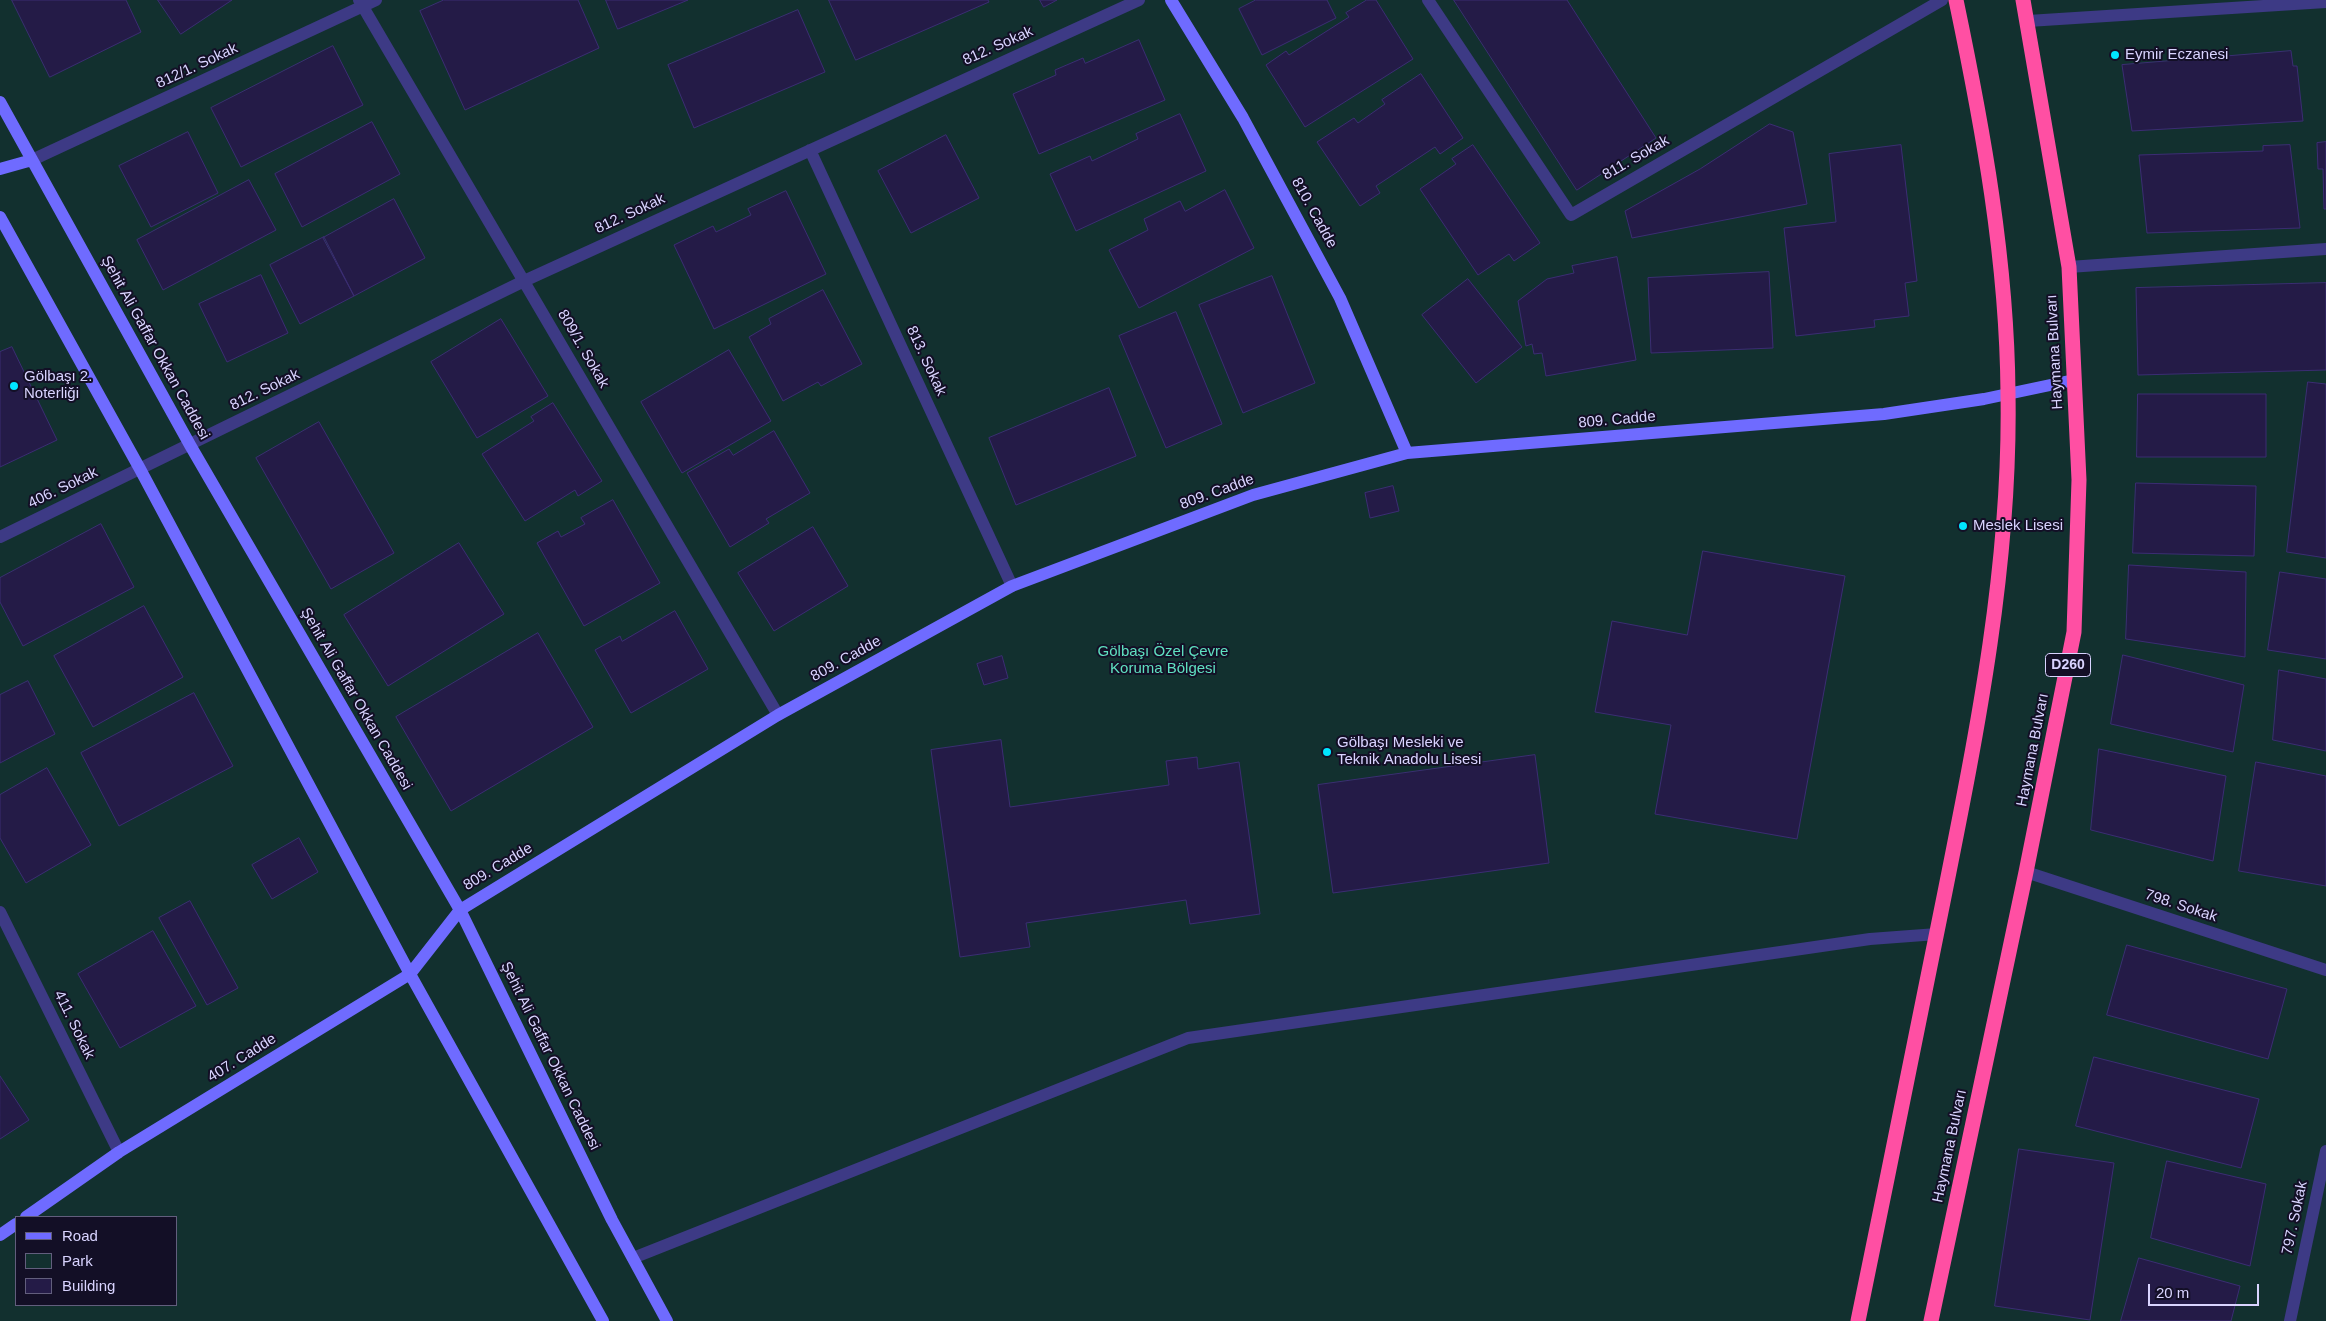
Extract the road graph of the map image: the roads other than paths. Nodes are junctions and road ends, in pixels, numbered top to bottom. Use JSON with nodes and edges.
{"nodes":[{"id":1,"x":376,"y":0,"type":"edge"},
{"id":2,"x":1139,"y":0,"type":"edge"},
{"id":3,"x":1171,"y":0,"type":"edge"},
{"id":4,"x":1428,"y":0,"type":"edge"},
{"id":5,"x":1942,"y":0,"type":"edge"},
{"id":6,"x":1956,"y":0,"type":"edge"},
{"id":7,"x":2023,"y":0,"type":"edge"},
{"id":8,"x":2326,"y":2,"type":"edge"},
{"id":9,"x":361,"y":3,"type":"edge"},
{"id":10,"x":2028,"y":21,"type":"junction"},
{"id":11,"x":0,"y":102,"type":"edge"},
{"id":12,"x":810,"y":150,"type":"junction"},
{"id":13,"x":32,"y":160,"type":"junction"},
{"id":14,"x":0,"y":169,"type":"edge"},
{"id":15,"x":0,"y":217,"type":"edge"},
{"id":16,"x":2326,"y":249,"type":"edge"},
{"id":17,"x":2069,"y":267,"type":"junction"},
{"id":18,"x":524,"y":280,"type":"junction"},
{"id":19,"x":2074,"y":380,"type":"junction"},
{"id":20,"x":2008,"y":394,"type":"junction"},
{"id":21,"x":190,"y":445,"type":"junction"},
{"id":22,"x":1407,"y":453,"type":"junction"},
{"id":23,"x":140,"y":469,"type":"junction"},
{"id":24,"x":0,"y":537,"type":"edge"},
{"id":25,"x":1012,"y":586,"type":"junction"},
{"id":26,"x":778,"y":715,"type":"junction"},
{"id":27,"x":2026,"y":872,"type":"junction"},
{"id":28,"x":460,"y":910,"type":"junction"},
{"id":29,"x":0,"y":912,"type":"edge"},
{"id":30,"x":1937,"y":934,"type":"junction"},
{"id":31,"x":2326,"y":970,"type":"edge"},
{"id":32,"x":410,"y":974,"type":"junction"},
{"id":33,"x":2326,"y":1151,"type":"edge"},
{"id":34,"x":119,"y":1152,"type":"junction"},
{"id":35,"x":27,"y":1216,"type":"edge"},
{"id":36,"x":15,"y":1225,"type":"edge"},
{"id":37,"x":0,"y":1235,"type":"edge"},
{"id":38,"x":633,"y":1258,"type":"junction"},
{"id":39,"x":603,"y":1321,"type":"edge"},
{"id":40,"x":667,"y":1321,"type":"edge"},
{"id":41,"x":1858,"y":1321,"type":"edge"},
{"id":42,"x":1931,"y":1321,"type":"edge"},
{"id":43,"x":2290,"y":1321,"type":"edge"}],
"edges":[{"from":1,"to":9,"type":"street","name":"812/1. Sokak"},
{"from":2,"to":12,"type":"street","name":"812. Sokak"},
{"from":3,"to":22,"type":"street","name":"810. Cadde"},
{"from":4,"to":5,"type":"street","name":"811. Sokak"},
{"from":6,"to":20,"type":"highway"},
{"from":7,"to":10,"type":"highway","name":"Haymana Bulvarı","number":"D260"},
{"from":8,"to":10,"type":"street"},
{"from":9,"to":13,"type":"street","name":"812/1. Sokak"},
{"from":9,"to":18,"type":"street","name":"809/1. Sokak"},
{"from":10,"to":17,"type":"highway","name":"Haymana Bulvarı","number":"D260"},
{"from":11,"to":13,"type":"street","name":"Şehit Ali Gaffar Okkan Caddesi"},
{"from":12,"to":18,"type":"street","name":"812. Sokak"},
{"from":12,"to":25,"type":"street","name":"813. Sokak"},
{"from":13,"to":14,"type":"street"},
{"from":13,"to":21,"type":"street","name":"Şehit Ali Gaffar Okkan Caddesi"},
{"from":15,"to":23,"type":"street"},
{"from":16,"to":17,"type":"street"},
{"from":17,"to":19,"type":"highway","name":"Haymana Bulvarı","number":"D260"},
{"from":18,"to":21,"type":"street","name":"812. Sokak"},
{"from":18,"to":26,"type":"street","name":"809/1. Sokak"},
{"from":19,"to":20,"type":"street","name":"809. Cadde"},
{"from":19,"to":27,"type":"highway","name":"Haymana Bulvarı","number":"D260"},
{"from":20,"to":22,"type":"street","name":"809. Cadde"},
{"from":20,"to":30,"type":"highway"},
{"from":21,"to":23,"type":"street","name":"812. Sokak"},
{"from":21,"to":28,"type":"street","name":"Şehit Ali Gaffar Okkan Caddesi"},
{"from":22,"to":25,"type":"street","name":"809. Cadde"},
{"from":23,"to":24,"type":"street","name":"406. Sokak"},
{"from":23,"to":32,"type":"street"},
{"from":25,"to":26,"type":"street","name":"809. Cadde"},
{"from":26,"to":28,"type":"street","name":"809. Cadde"},
{"from":27,"to":31,"type":"street","name":"798. Sokak"},
{"from":27,"to":42,"type":"highway","name":"Haymana Bulvarı","number":"D260"},
{"from":28,"to":32,"type":"street","name":"407. Cadde"},
{"from":28,"to":38,"type":"street","name":"Şehit Ali Gaffar Okkan Caddesi"},
{"from":29,"to":34,"type":"street","name":"411. Sokak"},
{"from":30,"to":38,"type":"street"},
{"from":30,"to":41,"type":"highway"},
{"from":32,"to":34,"type":"street","name":"407. Cadde"},
{"from":32,"to":39,"type":"street"},
{"from":33,"to":43,"type":"street","name":"797. Sokak"},
{"from":34,"to":35,"type":"street","name":"407. Cadde"},
{"from":36,"to":37,"type":"street"},
{"from":38,"to":40,"type":"street","name":"Şehit Ali Gaffar Okkan Caddesi"}]}
